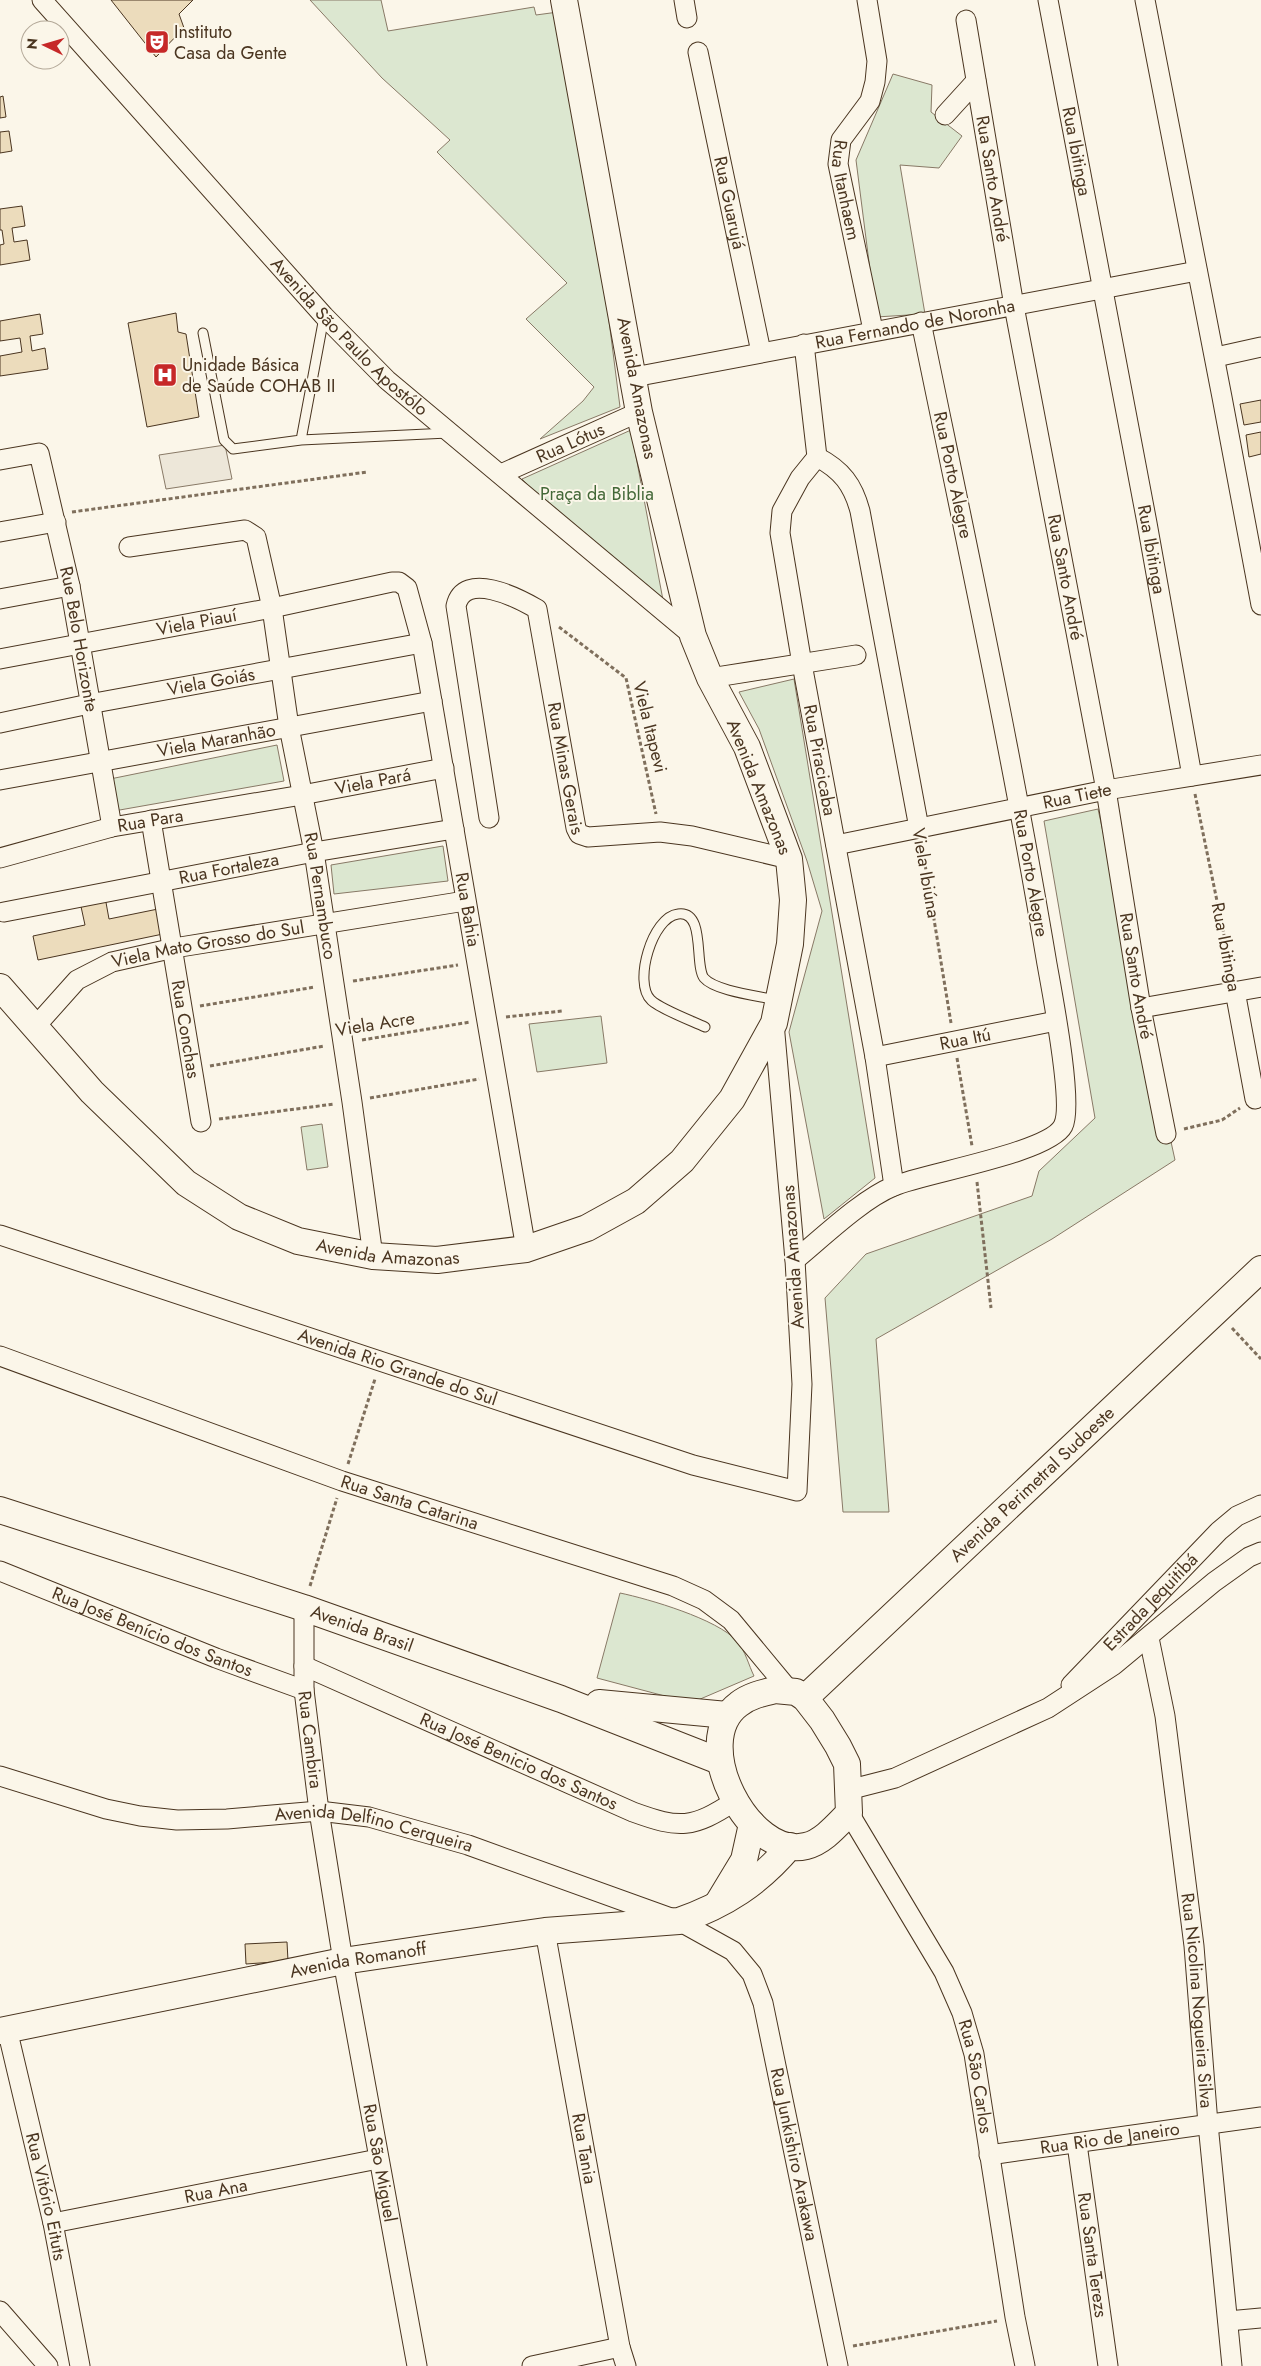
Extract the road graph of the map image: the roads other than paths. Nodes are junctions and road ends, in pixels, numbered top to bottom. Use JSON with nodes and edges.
{"nodes":[{"id":1,"x":42,"y":0,"type":"edge"},
{"id":2,"x":564,"y":0,"type":"edge"},
{"id":3,"x":867,"y":0,"type":"edge"},
{"id":4,"x":1048,"y":0,"type":"edge"},
{"id":5,"x":1145,"y":0,"type":"edge"},
{"id":6,"x":966,"y":20,"type":"dead end"},
{"id":7,"x":698,"y":52,"type":"dead end"},
{"id":8,"x":976,"y":81,"type":"junction"},
{"id":9,"x":945,"y":115,"type":"dead end"},
{"id":10,"x":1197,"y":271,"type":"junction"},
{"id":11,"x":1102,"y":290,"type":"junction"},
{"id":12,"x":1014,"y":306,"type":"junction"},
{"id":13,"x":324,"y":316,"type":"junction"},
{"id":14,"x":922,"y":322,"type":"junction"},
{"id":15,"x":873,"y":330,"type":"junction"},
{"id":16,"x":203,"y":333,"type":"dead end"},
{"id":17,"x":804,"y":344,"type":"junction"},
{"id":18,"x":1261,"y":347,"type":"edge"},
{"id":19,"x":761,"y":352,"type":"junction"},
{"id":20,"x":1216,"y":358,"type":"junction"},
{"id":21,"x":634,"y":377,"type":"junction"},
{"id":22,"x":639,"y":412,"type":"junction"},
{"id":23,"x":451,"y":433,"type":"junction"},
{"id":24,"x":301,"y":440,"type":"junction"},
{"id":25,"x":818,"y":457,"type":"junction"},
{"id":26,"x":0,"y":460,"type":"edge"},
{"id":27,"x":501,"y":474,"type":"junction"},
{"id":28,"x":55,"y":518,"type":"junction"},
{"id":29,"x":0,"y":532,"type":"edge"},
{"id":30,"x":129,"y":547,"type":"dead end"},
{"id":31,"x":392,"y":582,"type":"joint"},
{"id":32,"x":70,"y":586,"type":"junction"},
{"id":33,"x":0,"y":599,"type":"edge"},
{"id":34,"x":1261,"y":605,"type":"edge"},
{"id":35,"x":272,"y":608,"type":"junction"},
{"id":36,"x":693,"y":636,"type":"junction"},
{"id":37,"x":79,"y":643,"type":"junction"},
{"id":38,"x":422,"y":643,"type":"junction"},
{"id":39,"x":856,"y":655,"type":"dead end"},
{"id":40,"x":0,"y":659,"type":"edge"},
{"id":41,"x":802,"y":664,"type":"junction"},
{"id":42,"x":281,"y":669,"type":"junction"},
{"id":43,"x":710,"y":678,"type":"junction"},
{"id":44,"x":432,"y":701,"type":"junction"},
{"id":45,"x":89,"y":704,"type":"junction"},
{"id":46,"x":0,"y":723,"type":"edge"},
{"id":47,"x":290,"y":727,"type":"junction"},
{"id":48,"x":99,"y":762,"type":"junction"},
{"id":49,"x":1261,"y":765,"type":"edge"},
{"id":50,"x":444,"y":768,"type":"junction"},
{"id":51,"x":1192,"y":776,"type":"junction"},
{"id":52,"x":0,"y":780,"type":"edge"},
{"id":53,"x":1106,"y":790,"type":"junction"},
{"id":54,"x":302,"y":795,"type":"junction"},
{"id":55,"x":1021,"y":808,"type":"junction"},
{"id":56,"x":489,"y":818,"type":"dead end"},
{"id":57,"x":151,"y":820,"type":"junction"},
{"id":58,"x":112,"y":827,"type":"junction"},
{"id":59,"x":919,"y":828,"type":"junction"},
{"id":60,"x":454,"y":829,"type":"junction"},
{"id":61,"x":836,"y":845,"type":"junction"},
{"id":62,"x":314,"y":852,"type":"junction"},
{"id":63,"x":0,"y":858,"type":"edge"},
{"id":64,"x":790,"y":859,"type":"junction"},
{"id":65,"x":160,"y":883,"type":"junction"},
{"id":66,"x":465,"y":900,"type":"junction"},
{"id":67,"x":4,"y":912,"type":"dead end"},
{"id":68,"x":325,"y":924,"type":"junction"},
{"id":69,"x":174,"y":948,"type":"junction"},
{"id":70,"x":0,"y":987,"type":"edge"},
{"id":71,"x":1261,"y":987,"type":"edge"},
{"id":72,"x":1235,"y":991,"type":"junction"},
{"id":73,"x":1141,"y":1008,"type":"junction"},
{"id":74,"x":776,"y":1012,"type":"junction"},
{"id":75,"x":1056,"y":1021,"type":"junction"},
{"id":76,"x":35,"y":1027,"type":"junction"},
{"id":77,"x":705,"y":1027,"type":"dead end"},
{"id":78,"x":876,"y":1057,"type":"junction"},
{"id":79,"x":1255,"y":1099,"type":"road end"},
{"id":80,"x":201,"y":1122,"type":"dead end"},
{"id":81,"x":1166,"y":1134,"type":"road end"},
{"id":82,"x":894,"y":1186,"type":"junction"},
{"id":83,"x":0,"y":1235,"type":"edge"},
{"id":84,"x":526,"y":1250,"type":"junction"},
{"id":85,"x":372,"y":1256,"type":"junction"},
{"id":86,"x":795,"y":1260,"type":"junction"},
{"id":87,"x":1261,"y":1268,"type":"edge"},
{"id":88,"x":0,"y":1356,"type":"edge"},
{"id":89,"x":797,"y":1491,"type":"joint"},
{"id":90,"x":1261,"y":1505,"type":"edge"},
{"id":91,"x":0,"y":1510,"type":"edge"},
{"id":92,"x":1261,"y":1552,"type":"edge"},
{"id":93,"x":0,"y":1571,"type":"edge"},
{"id":94,"x":304,"y":1608,"type":"junction"},
{"id":95,"x":1149,"y":1638,"type":"junction"},
{"id":96,"x":304,"y":1666,"type":"junction"},
{"id":97,"x":304,"y":1690,"type":"junction"},
{"id":98,"x":797,"y":1694,"type":"junction"},
{"id":99,"x":561,"y":1699,"type":"junction"},
{"id":100,"x":1048,"y":1708,"type":"junction"},
{"id":101,"x":727,"y":1715,"type":"junction"},
{"id":102,"x":719,"y":1761,"type":"junction"},
{"id":103,"x":0,"y":1776,"type":"edge"},
{"id":104,"x":735,"y":1801,"type":"junction"},
{"id":105,"x":848,"y":1802,"type":"junction"},
{"id":106,"x":319,"y":1811,"type":"junction"},
{"id":107,"x":752,"y":1824,"type":"junction"},
{"id":108,"x":790,"y":1846,"type":"junction"},
{"id":109,"x":717,"y":1904,"type":"junction"},
{"id":110,"x":679,"y":1921,"type":"junction"},
{"id":111,"x":545,"y":1930,"type":"junction"},
{"id":112,"x":732,"y":1951,"type":"joint"},
{"id":113,"x":343,"y":1961,"type":"junction"},
{"id":114,"x":4,"y":2030,"type":"edge"},
{"id":115,"x":1261,"y":2117,"type":"edge"},
{"id":116,"x":1208,"y":2124,"type":"junction"},
{"id":117,"x":1077,"y":2144,"type":"junction"},
{"id":118,"x":989,"y":2155,"type":"junction"},
{"id":119,"x":378,"y":2159,"type":"junction"},
{"id":120,"x":53,"y":2223,"type":"junction"},
{"id":121,"x":0,"y":2310,"type":"edge"},
{"id":122,"x":1261,"y":2318,"type":"edge"},
{"id":123,"x":1228,"y":2321,"type":"junction"},
{"id":124,"x":620,"y":2347,"type":"junction"},
{"id":125,"x":836,"y":2357,"type":"edge"},
{"id":126,"x":48,"y":2366,"type":"edge"},
{"id":127,"x":80,"y":2366,"type":"edge"},
{"id":128,"x":417,"y":2366,"type":"edge"},
{"id":129,"x":532,"y":2366,"type":"edge"},
{"id":130,"x":626,"y":2366,"type":"edge"},
{"id":131,"x":1025,"y":2366,"type":"edge"},
{"id":132,"x":1108,"y":2366,"type":"edge"},
{"id":133,"x":1232,"y":2366,"type":"edge"}],
"edges":[{"from":1,"to":13,"type":"street","name":"Avenida São Paulo Apostólo"},
{"from":2,"to":21,"type":"street","name":"Avenida Amazonas"},
{"from":3,"to":15,"type":"street","name":"Rua Itanhaem"},
{"from":4,"to":11,"type":"street","name":"Rua Ibitinga"},
{"from":5,"to":10,"type":"street"},
{"from":6,"to":8,"type":"street","name":"Rua Santo André"},
{"from":7,"to":19,"type":"street","name":"Rua Guarujá"},
{"from":8,"to":9,"type":"street"},
{"from":8,"to":12,"type":"street","name":"Rua Santo André"},
{"from":10,"to":11,"type":"street","name":"Rua Fernando de Noronha"},
{"from":10,"to":20,"type":"street"},
{"from":11,"to":12,"type":"street","name":"Rua Fernando de Noronha"},
{"from":11,"to":51,"type":"street","name":"Rua Ibitinga"},
{"from":12,"to":14,"type":"street","name":"Rua Fernando de Noronha"},
{"from":12,"to":53,"type":"street","name":"Rua Santo André"},
{"from":13,"to":23,"type":"street","name":"Avenida São Paulo Apostólo"},
{"from":13,"to":24,"type":"lane"},
{"from":14,"to":15,"type":"street","name":"Rua Fernando de Noronha"},
{"from":14,"to":55,"type":"street","name":"Rua Porto Alegre"},
{"from":15,"to":17,"type":"street","name":"Rua Fernando de Noronha"},
{"from":16,"to":24,"type":"lane"},
{"from":17,"to":19,"type":"street","name":"Rua Fernando de Noronha"},
{"from":17,"to":25,"type":"street"},
{"from":18,"to":20,"type":"street"},
{"from":19,"to":21,"type":"street","name":"Rua Fernando de Noronha"},
{"from":20,"to":34,"type":"street"},
{"from":21,"to":22,"type":"street","name":"Avenida Amazonas"},
{"from":22,"to":27,"type":"street","name":"Rua Lótus"},
{"from":22,"to":36,"type":"street","name":"Avenida Amazonas"},
{"from":23,"to":24,"type":"lane"},
{"from":23,"to":27,"type":"street","name":"Avenida São Paulo Apostólo"},
{"from":25,"to":41,"type":"street","name":"Rua Piracicaba"},
{"from":25,"to":59,"type":"street","name":"Viela Ibiúna"},
{"from":26,"to":28,"type":"street","name":"Rue Belo Horizonte"},
{"from":27,"to":36,"type":"street","name":"Avenida São Paulo Apostólo"},
{"from":28,"to":29,"type":"street"},
{"from":28,"to":32,"type":"street","name":"Rue Belo Horizonte"},
{"from":30,"to":35,"type":"street","name":"Rua Pernambuco"},
{"from":31,"to":35,"type":"street","name":"Viela Piauí"},
{"from":31,"to":38,"type":"street","name":"Rua Bahia"},
{"from":32,"to":33,"type":"street"},
{"from":32,"to":37,"type":"street","name":"Rue Belo Horizonte"},
{"from":35,"to":37,"type":"street","name":"Viela Piauí"},
{"from":35,"to":42,"type":"street","name":"Rua Pernambuco"},
{"from":36,"to":43,"type":"street","name":"Avenida Amazonas"},
{"from":37,"to":40,"type":"street","name":"Viela Piauí"},
{"from":37,"to":45,"type":"street","name":"Rue Belo Horizonte"},
{"from":38,"to":42,"type":"street","name":"Viela Goiás"},
{"from":38,"to":44,"type":"street","name":"Rua Bahia"},
{"from":39,"to":41,"type":"street"},
{"from":41,"to":43,"type":"street"},
{"from":41,"to":61,"type":"street","name":"Rua Piracicaba"},
{"from":42,"to":45,"type":"street","name":"Viela Goiás"},
{"from":42,"to":47,"type":"street","name":"Rua Pernambuco"},
{"from":43,"to":64,"type":"street","name":"Avenida Amazonas"},
{"from":44,"to":47,"type":"street","name":"Viela Maranhão"},
{"from":44,"to":50,"type":"street","name":"Rua Bahia"},
{"from":45,"to":46,"type":"street","name":"Viela Goiás"},
{"from":45,"to":48,"type":"street","name":"Rue Belo Horizonte"},
{"from":47,"to":48,"type":"street","name":"Viela Maranhão"},
{"from":47,"to":54,"type":"street","name":"Rua Pernambuco"},
{"from":48,"to":52,"type":"street","name":"Viela Maranhão"},
{"from":48,"to":58,"type":"street","name":"Rue Belo Horizonte"},
{"from":49,"to":51,"type":"street","name":"Rua Tiete"},
{"from":50,"to":54,"type":"street","name":"Viela Pará"},
{"from":50,"to":60,"type":"street","name":"Rua Bahia"},
{"from":51,"to":53,"type":"street","name":"Rua Tiete"},
{"from":53,"to":55,"type":"street","name":"Rua Tiete"},
{"from":53,"to":73,"type":"street","name":"Rua Santo André"},
{"from":54,"to":57,"type":"street","name":"Rua Para"},
{"from":54,"to":62,"type":"street","name":"Rua Pernambuco"},
{"from":55,"to":59,"type":"street","name":"Rua Tiete"},
{"from":55,"to":75,"type":"street","name":"Rua Porto Alegre"},
{"from":56,"to":64,"type":"street","name":"Rua Minas Gerais"},
{"from":57,"to":58,"type":"street","name":"Rua Para"},
{"from":57,"to":65,"type":"street","name":"Rua Conchas"},
{"from":58,"to":63,"type":"street","name":"Rua Para"},
{"from":59,"to":61,"type":"street","name":"Rua Tiete"},
{"from":60,"to":62,"type":"street","name":"Rua Fortaleza"},
{"from":60,"to":66,"type":"street","name":"Rua Bahia"},
{"from":61,"to":78,"type":"street","name":"Rua Piracicaba"},
{"from":62,"to":65,"type":"street","name":"Rua Fortaleza"},
{"from":62,"to":68,"type":"street","name":"Rua Pernambuco"},
{"from":64,"to":74,"type":"street","name":"Avenida Amazonas"},
{"from":65,"to":67,"type":"street","name":"Rua Fortaleza"},
{"from":65,"to":69,"type":"street","name":"Rua Conchas"},
{"from":66,"to":68,"type":"street","name":"Viela Mato Grosso do Sul"},
{"from":66,"to":84,"type":"street","name":"Rua Bahia"},
{"from":68,"to":69,"type":"street","name":"Viela Mato Grosso do Sul"},
{"from":68,"to":85,"type":"street","name":"Rua Pernambuco"},
{"from":69,"to":76,"type":"street","name":"Viela Mato Grosso do Sul"},
{"from":69,"to":80,"type":"street","name":"Rua Conchas"},
{"from":70,"to":76,"type":"street","name":"Avenida Amazonas"},
{"from":71,"to":72,"type":"street"},
{"from":72,"to":73,"type":"street"},
{"from":72,"to":79,"type":"street","name":"Rua Ibitinga"},
{"from":73,"to":81,"type":"street","name":"Rua Santo André"},
{"from":74,"to":77,"type":"lane"},
{"from":74,"to":84,"type":"street","name":"Avenida Amazonas"},
{"from":74,"to":86,"type":"street","name":"Avenida Amazonas"},
{"from":75,"to":78,"type":"street","name":"Rua Itú"},
{"from":75,"to":82,"type":"street","name":"Rua Porto Alegre"},
{"from":76,"to":85,"type":"street","name":"Avenida Amazonas"},
{"from":78,"to":82,"type":"street","name":"Rua Piracicaba"},
{"from":82,"to":86,"type":"street","name":"Rua Porto Alegre"},
{"from":83,"to":89,"type":"street","name":"Avenida Rio Grande do Sul"},
{"from":84,"to":85,"type":"street","name":"Avenida Amazonas"},
{"from":86,"to":89,"type":"street","name":"Avenida Amazonas"},
{"from":87,"to":98,"type":"street","name":"Avenida Perimetral Sudoeste"},
{"from":88,"to":98,"type":"street","name":"Rua Santa Catarina"},
{"from":90,"to":100,"type":"street","name":"Estrada Jequitibá"},
{"from":91,"to":94,"type":"street","name":"Avenida Brasil"},
{"from":92,"to":95,"type":"street","name":"Estrada Jequitibá"},
{"from":93,"to":97,"type":"street","name":"Rua José Benício dos Santos"},
{"from":94,"to":96,"type":"street","name":"Rua Cambira"},
{"from":94,"to":99,"type":"street","name":"Avenida Brasil"},
{"from":95,"to":100,"type":"street","name":"Estrada Jequitibá"},
{"from":95,"to":116,"type":"street","name":"Rua Nicolina Nogueira Silva"},
{"from":96,"to":97,"type":"street","name":"Rua Cambira"},
{"from":96,"to":104,"type":"street","name":"Rua José Benicio dos Santos"},
{"from":97,"to":106,"type":"street","name":"Rua Cambira"},
{"from":98,"to":101,"type":"street"},
{"from":98,"to":105,"type":"street"},
{"from":99,"to":101,"type":"street"},
{"from":99,"to":102,"type":"street","name":"Avenida Brasil"},
{"from":100,"to":105,"type":"street","name":"Estrada Jequitibá"},
{"from":101,"to":102,"type":"street"},
{"from":102,"to":104,"type":"street"},
{"from":103,"to":106,"type":"street","name":"Avenida Delfino Cerqueira"},
{"from":104,"to":107,"type":"street"},
{"from":105,"to":108,"type":"street"},
{"from":105,"to":118,"type":"street","name":"Rua São Carlos"},
{"from":106,"to":110,"type":"street","name":"Avenida Delfino Cerqueira"},
{"from":106,"to":113,"type":"street","name":"Rua Cambira"},
{"from":107,"to":108,"type":"street"},
{"from":107,"to":109,"type":"street"},
{"from":108,"to":109,"type":"street","name":"Avenida Romanoff"},
{"from":109,"to":110,"type":"street","name":"Avenida Romanoff"},
{"from":110,"to":111,"type":"street","name":"Avenida Romanoff"},
{"from":110,"to":112,"type":"street","name":"Avenida Delfino Cerqueira"},
{"from":111,"to":113,"type":"street","name":"Avenida Romanoff"},
{"from":111,"to":124,"type":"street","name":"Rua Tania"},
{"from":112,"to":125,"type":"street","name":"Rua Junkishiro Arakawa"},
{"from":113,"to":114,"type":"street","name":"Avenida Romanoff"},
{"from":113,"to":119,"type":"street","name":"Rua São Miguel"},
{"from":114,"to":120,"type":"street","name":"Rua Vitório Eituts"},
{"from":115,"to":116,"type":"street","name":"Rua Rio de Janeiro"},
{"from":116,"to":117,"type":"street","name":"Rua Rio de Janeiro"},
{"from":116,"to":123,"type":"street","name":"Rua Nicolina Nogueira Silva"},
{"from":117,"to":118,"type":"street","name":"Rua Rio de Janeiro"},
{"from":117,"to":132,"type":"street","name":"Rua Santa Terezs"},
{"from":118,"to":131,"type":"street","name":"Rua São Carlos"},
{"from":119,"to":120,"type":"street","name":"Rua Ana"},
{"from":119,"to":128,"type":"street","name":"Rua São Miguel"},
{"from":120,"to":127,"type":"street","name":"Rua Vitório Eituts"},
{"from":121,"to":126,"type":"street"},
{"from":122,"to":123,"type":"street"},
{"from":123,"to":133,"type":"street","name":"Rua Nicolina Nogueira Silva"},
{"from":124,"to":129,"type":"street"},
{"from":124,"to":130,"type":"street","name":"Rua Tania"}]}
